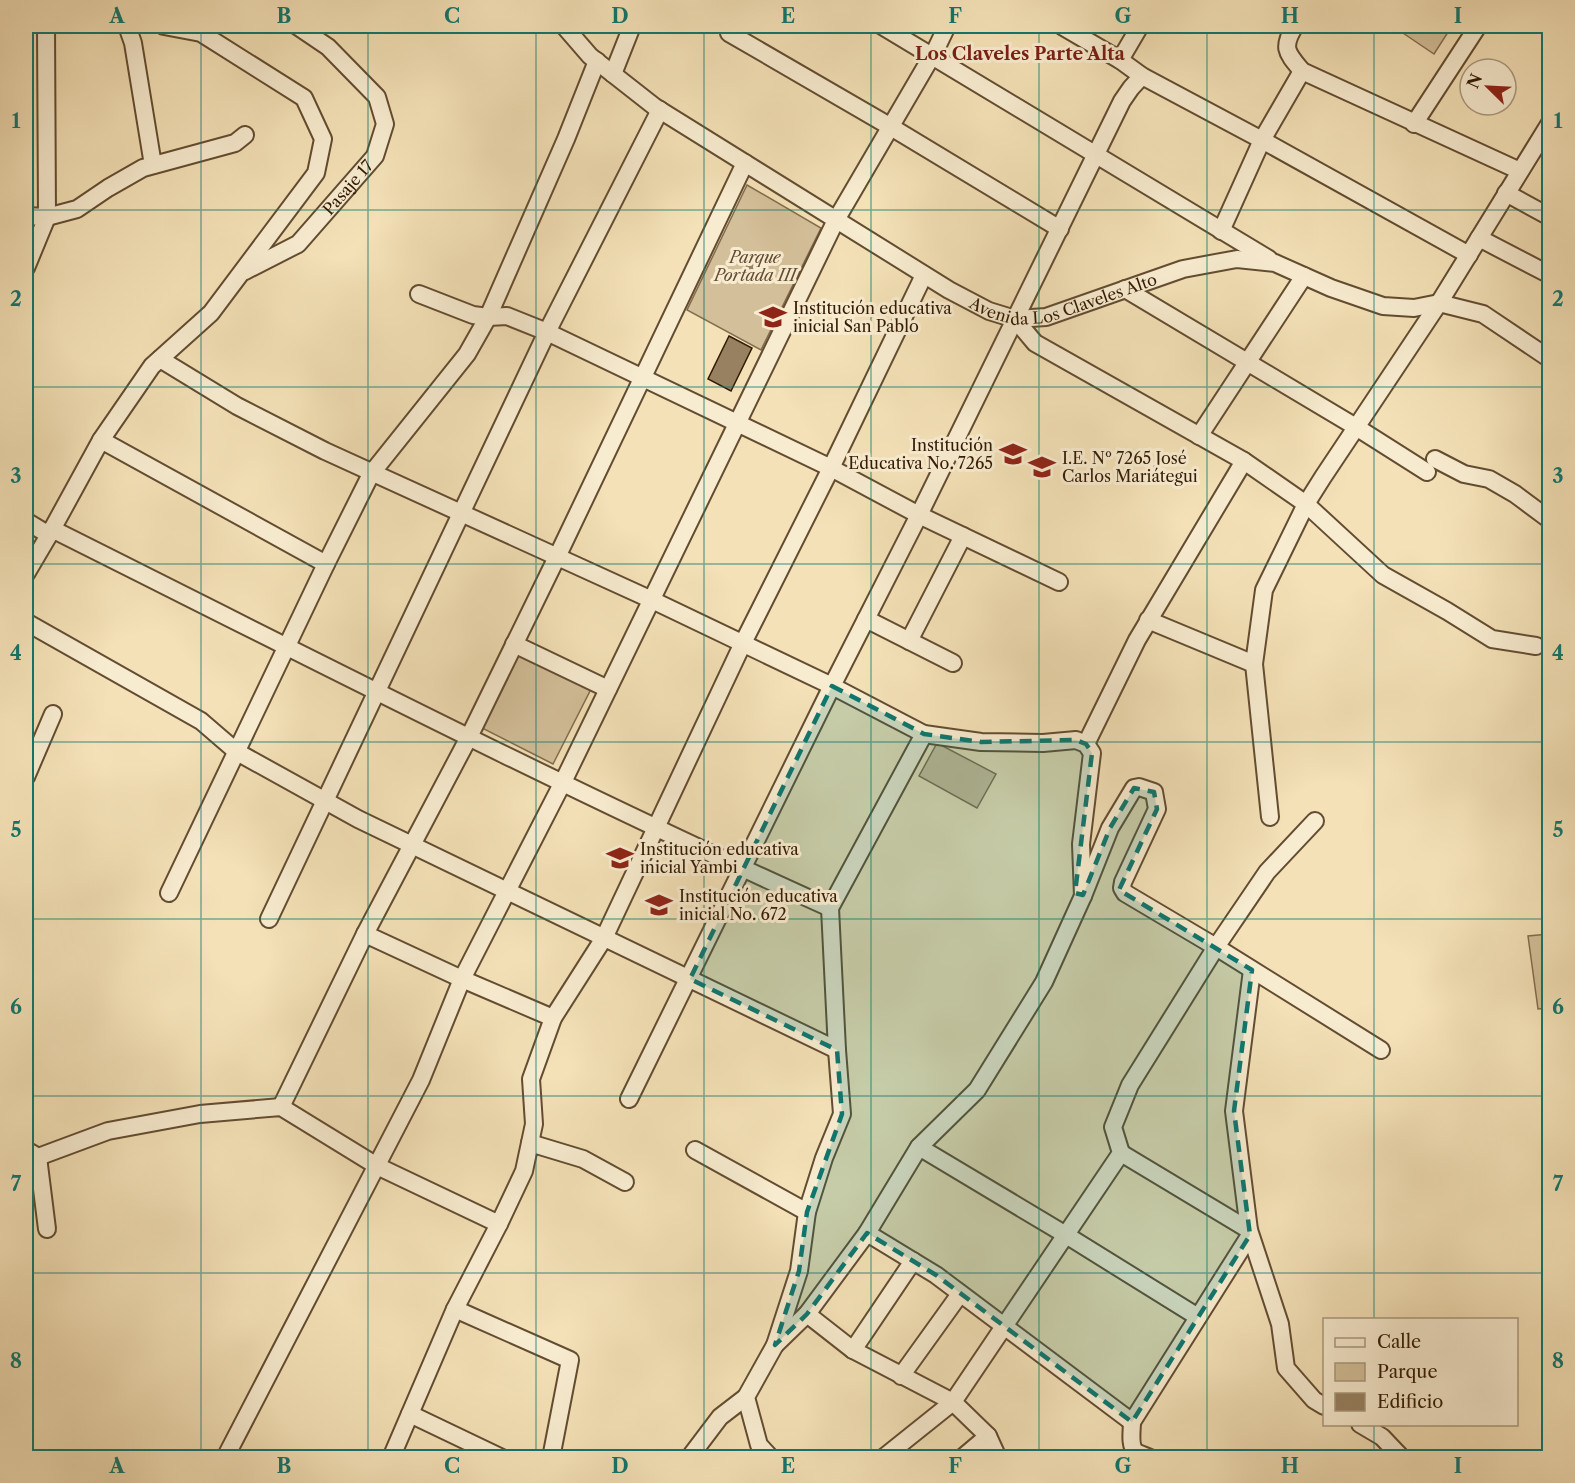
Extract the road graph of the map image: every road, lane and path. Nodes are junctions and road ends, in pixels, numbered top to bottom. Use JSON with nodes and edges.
{"nodes":[{"id":1,"x":46,"y":26,"type":"edge"},
{"id":2,"x":127,"y":26,"type":"edge"},
{"id":3,"x":164,"y":26,"type":"edge"},
{"id":4,"x":297,"y":26,"type":"edge"},
{"id":5,"x":564,"y":26,"type":"edge"},
{"id":6,"x":632,"y":26,"type":"edge"},
{"id":7,"x":732,"y":26,"type":"edge"},
{"id":8,"x":882,"y":26,"type":"edge"},
{"id":9,"x":947,"y":26,"type":"edge"},
{"id":10,"x":1062,"y":26,"type":"edge"},
{"id":11,"x":1140,"y":26,"type":"edge"},
{"id":12,"x":1295,"y":26,"type":"edge"},
{"id":13,"x":1478,"y":26,"type":"edge"},
{"id":14,"x":933,"y":56,"type":"junction"},
{"id":15,"x":1120,"y":60,"type":"junction"},
{"id":16,"x":597,"y":62,"type":"junction"},
{"id":17,"x":1302,"y":71,"type":"junction"},
{"id":18,"x":613,"y":74,"type":"junction"},
{"id":19,"x":1142,"y":76,"type":"junction"},
{"id":20,"x":660,"y":110,"type":"junction"},
{"id":21,"x":1550,"y":123,"type":"edge"},
{"id":22,"x":1414,"y":124,"type":"junction"},
{"id":23,"x":891,"y":128,"type":"junction"},
{"id":24,"x":245,"y":135,"type":"dead end"},
{"id":25,"x":1262,"y":140,"type":"junction"},
{"id":26,"x":1096,"y":155,"type":"junction"},
{"id":27,"x":745,"y":163,"type":"junction"},
{"id":28,"x":153,"y":165,"type":"junction"},
{"id":29,"x":1520,"y":171,"type":"junction"},
{"id":30,"x":1506,"y":194,"type":"junction"},
{"id":31,"x":26,"y":216,"type":"edge"},
{"id":32,"x":46,"y":217,"type":"junction"},
{"id":33,"x":1550,"y":217,"type":"edge"},
{"id":34,"x":836,"y":220,"type":"junction"},
{"id":35,"x":1060,"y":229,"type":"junction"},
{"id":36,"x":1221,"y":231,"type":"junction"},
{"id":37,"x":1479,"y":238,"type":"junction"},
{"id":38,"x":1469,"y":255,"type":"junction"},
{"id":39,"x":1275,"y":263,"type":"junction"},
{"id":40,"x":26,"y":268,"type":"edge"},
{"id":41,"x":241,"y":273,"type":"junction"},
{"id":42,"x":924,"y":275,"type":"junction"},
{"id":43,"x":1550,"y":275,"type":"edge"},
{"id":44,"x":1304,"y":276,"type":"junction"},
{"id":45,"x":1125,"y":289,"type":"junction"},
{"id":46,"x":419,"y":294,"type":"dead end"},
{"id":47,"x":1439,"y":303,"type":"junction"},
{"id":48,"x":488,"y":317,"type":"junction"},
{"id":49,"x":1015,"y":319,"type":"junction"},
{"id":50,"x":548,"y":332,"type":"junction"},
{"id":51,"x":160,"y":359,"type":"junction"},
{"id":52,"x":1550,"y":359,"type":"edge"},
{"id":53,"x":1248,"y":362,"type":"junction"},
{"id":54,"x":642,"y":379,"type":"junction"},
{"id":55,"x":738,"y":424,"type":"junction"},
{"id":56,"x":1356,"y":427,"type":"junction"},
{"id":57,"x":1199,"y":436,"type":"junction"},
{"id":58,"x":100,"y":440,"type":"junction"},
{"id":59,"x":1244,"y":461,"type":"junction"},
{"id":60,"x":831,"y":468,"type":"junction"},
{"id":61,"x":372,"y":473,"type":"junction"},
{"id":62,"x":1306,"y":504,"type":"junction"},
{"id":63,"x":461,"y":513,"type":"junction"},
{"id":64,"x":919,"y":515,"type":"junction"},
{"id":65,"x":1550,"y":520,"type":"edge"},
{"id":66,"x":26,"y":521,"type":"edge"},
{"id":67,"x":51,"y":532,"type":"junction"},
{"id":68,"x":963,"y":536,"type":"junction"},
{"id":69,"x":557,"y":557,"type":"junction"},
{"id":70,"x":326,"y":564,"type":"junction"},
{"id":71,"x":26,"y":574,"type":"edge"},
{"id":72,"x":1059,"y":582,"type":"dead end"},
{"id":73,"x":652,"y":600,"type":"junction"},
{"id":74,"x":867,"y":619,"type":"junction"},
{"id":75,"x":1148,"y":620,"type":"junction"},
{"id":76,"x":26,"y":622,"type":"edge"},
{"id":77,"x":909,"y":641,"type":"junction"},
{"id":78,"x":514,"y":644,"type":"junction"},
{"id":79,"x":743,"y":644,"type":"junction"},
{"id":80,"x":287,"y":646,"type":"junction"},
{"id":81,"x":1536,"y":646,"type":"dead end"},
{"id":82,"x":952,"y":663,"type":"dead end"},
{"id":83,"x":1254,"y":664,"type":"junction"},
{"id":84,"x":832,"y":686,"type":"junction"},
{"id":85,"x":608,"y":689,"type":"junction"},
{"id":86,"x":377,"y":691,"type":"junction"},
{"id":87,"x":53,"y":714,"type":"dead end"},
{"id":88,"x":924,"y":734,"type":"junction"},
{"id":89,"x":469,"y":736,"type":"junction"},
{"id":90,"x":1086,"y":744,"type":"junction"},
{"id":91,"x":237,"y":751,"type":"junction"},
{"id":92,"x":26,"y":777,"type":"edge"},
{"id":93,"x":563,"y":782,"type":"junction"},
{"id":94,"x":325,"y":801,"type":"junction"},
{"id":95,"x":1270,"y":817,"type":"dead end"},
{"id":96,"x":1316,"y":821,"type":"dead end"},
{"id":97,"x":656,"y":828,"type":"junction"},
{"id":98,"x":413,"y":844,"type":"junction"},
{"id":99,"x":743,"y":869,"type":"junction"},
{"id":100,"x":507,"y":891,"type":"junction"},
{"id":101,"x":169,"y":893,"type":"dead end"},
{"id":102,"x":1083,"y":896,"type":"junction"},
{"id":103,"x":830,"y":908,"type":"junction"},
{"id":104,"x":269,"y":919,"type":"dead end"},
{"id":105,"x":365,"y":934,"type":"junction"},
{"id":106,"x":604,"y":938,"type":"junction"},
{"id":107,"x":1216,"y":947,"type":"junction"},
{"id":108,"x":1252,"y":970,"type":"junction"},
{"id":109,"x":462,"y":979,"type":"junction"},
{"id":110,"x":690,"y":979,"type":"junction"},
{"id":111,"x":553,"y":1018,"type":"junction"},
{"id":112,"x":837,"y":1050,"type":"junction"},
{"id":113,"x":1380,"y":1050,"type":"dead end"},
{"id":114,"x":630,"y":1099,"type":"dead end"},
{"id":115,"x":281,"y":1107,"type":"junction"},
{"id":116,"x":530,"y":1143,"type":"junction"},
{"id":117,"x":919,"y":1147,"type":"junction"},
{"id":118,"x":695,"y":1150,"type":"dead end"},
{"id":119,"x":32,"y":1153,"type":"edge"},
{"id":120,"x":1121,"y":1153,"type":"junction"},
{"id":121,"x":377,"y":1166,"type":"junction"},
{"id":122,"x":625,"y":1182,"type":"dead end"},
{"id":123,"x":807,"y":1212,"type":"junction"},
{"id":124,"x":499,"y":1224,"type":"junction"},
{"id":125,"x":47,"y":1228,"type":"dead end"},
{"id":126,"x":867,"y":1233,"type":"junction"},
{"id":127,"x":1250,"y":1233,"type":"junction"},
{"id":128,"x":1066,"y":1235,"type":"junction"},
{"id":129,"x":913,"y":1261,"type":"junction"},
{"id":130,"x":960,"y":1294,"type":"junction"},
{"id":131,"x":455,"y":1310,"type":"junction"},
{"id":132,"x":807,"y":1314,"type":"junction"},
{"id":133,"x":1198,"y":1317,"type":"junction"},
{"id":134,"x":1005,"y":1327,"type":"junction"},
{"id":135,"x":775,"y":1345,"type":"junction"},
{"id":136,"x":853,"y":1350,"type":"junction"},
{"id":137,"x":901,"y":1376,"type":"junction"},
{"id":138,"x":746,"y":1397,"type":"junction"},
{"id":139,"x":953,"y":1402,"type":"junction"},
{"id":140,"x":1323,"y":1405,"type":"edge"},
{"id":141,"x":410,"y":1414,"type":"junction"},
{"id":142,"x":1132,"y":1422,"type":"junction"},
{"id":143,"x":1362,"y":1426,"type":"edge"},
{"id":144,"x":988,"y":1436,"type":"junction"},
{"id":145,"x":225,"y":1458,"type":"edge"},
{"id":146,"x":391,"y":1458,"type":"edge"},
{"id":147,"x":502,"y":1458,"type":"edge"},
{"id":148,"x":551,"y":1458,"type":"edge"},
{"id":149,"x":689,"y":1458,"type":"edge"},
{"id":150,"x":771,"y":1458,"type":"edge"},
{"id":151,"x":883,"y":1458,"type":"edge"},
{"id":152,"x":962,"y":1458,"type":"edge"},
{"id":153,"x":998,"y":1458,"type":"edge"},
{"id":154,"x":1150,"y":1458,"type":"edge"},
{"id":155,"x":1402,"y":1458,"type":"edge"}],
"edges":[{"from":1,"to":32,"type":"street"},
{"from":2,"to":28,"type":"street"},
{"from":3,"to":41,"type":"street"},
{"from":4,"to":41,"type":"street","name":"Pasaje 17"},
{"from":5,"to":16,"type":"street","name":"Avenida Los Claveles Alto"},
{"from":6,"to":18,"type":"street"},
{"from":7,"to":23,"type":"street"},
{"from":8,"to":14,"type":"street"},
{"from":9,"to":14,"type":"street"},
{"from":10,"to":15,"type":"street"},
{"from":11,"to":15,"type":"street"},
{"from":12,"to":17,"type":"street"},
{"from":13,"to":22,"type":"street"},
{"from":14,"to":23,"type":"street"},
{"from":14,"to":26,"type":"street"},
{"from":15,"to":19,"type":"street"},
{"from":16,"to":18,"type":"street","name":"Avenida Los Claveles Alto"},
{"from":16,"to":48,"type":"street"},
{"from":17,"to":22,"type":"street"},
{"from":17,"to":25,"type":"street"},
{"from":18,"to":20,"type":"street","name":"Avenida Los Claveles Alto"},
{"from":19,"to":25,"type":"street"},
{"from":19,"to":26,"type":"street"},
{"from":20,"to":27,"type":"street","name":"Avenida Los Claveles Alto"},
{"from":20,"to":50,"type":"street"},
{"from":21,"to":29,"type":"street"},
{"from":22,"to":29,"type":"street"},
{"from":23,"to":34,"type":"street"},
{"from":23,"to":35,"type":"street"},
{"from":24,"to":28,"type":"street"},
{"from":25,"to":36,"type":"street"},
{"from":25,"to":38,"type":"street"},
{"from":26,"to":35,"type":"street"},
{"from":26,"to":36,"type":"street"},
{"from":27,"to":34,"type":"street","name":"Avenida Los Claveles Alto"},
{"from":27,"to":54,"type":"street"},
{"from":28,"to":32,"type":"street"},
{"from":29,"to":30,"type":"street"},
{"from":30,"to":33,"type":"street"},
{"from":30,"to":37,"type":"street"},
{"from":31,"to":32,"type":"street"},
{"from":32,"to":40,"type":"street"},
{"from":34,"to":42,"type":"street","name":"Avenida Los Claveles Alto"},
{"from":34,"to":55,"type":"street"},
{"from":35,"to":49,"type":"street"},
{"from":36,"to":39,"type":"street"},
{"from":37,"to":38,"type":"street"},
{"from":37,"to":43,"type":"street"},
{"from":38,"to":47,"type":"street"},
{"from":39,"to":44,"type":"street","name":"Avenida Los Claveles Alto"},
{"from":39,"to":45,"type":"street","name":"Avenida Los Claveles Alto"},
{"from":41,"to":51,"type":"street"},
{"from":42,"to":49,"type":"street","name":"Avenida Los Claveles Alto"},
{"from":42,"to":60,"type":"street"},
{"from":44,"to":47,"type":"street","name":"Avenida Los Claveles Alto"},
{"from":44,"to":53,"type":"street"},
{"from":45,"to":49,"type":"street","name":"Avenida Los Claveles Alto"},
{"from":45,"to":53,"type":"street"},
{"from":46,"to":48,"type":"street"},
{"from":47,"to":52,"type":"street","name":"Avenida Los Claveles Alto"},
{"from":47,"to":56,"type":"street"},
{"from":48,"to":50,"type":"street"},
{"from":48,"to":61,"type":"street"},
{"from":49,"to":57,"type":"street"},
{"from":49,"to":64,"type":"street"},
{"from":50,"to":54,"type":"street"},
{"from":50,"to":63,"type":"street"},
{"from":51,"to":58,"type":"street"},
{"from":51,"to":61,"type":"street"},
{"from":53,"to":56,"type":"street"},
{"from":53,"to":57,"type":"street"},
{"from":54,"to":55,"type":"street"},
{"from":54,"to":69,"type":"street"},
{"from":55,"to":60,"type":"street"},
{"from":55,"to":73,"type":"street"},
{"from":56,"to":62,"type":"street"},
{"from":56,"to":65,"type":"street"},
{"from":57,"to":59,"type":"street"},
{"from":58,"to":67,"type":"street"},
{"from":58,"to":70,"type":"street"},
{"from":59,"to":62,"type":"street"},
{"from":59,"to":75,"type":"street"},
{"from":60,"to":64,"type":"street"},
{"from":60,"to":79,"type":"street"},
{"from":61,"to":63,"type":"street"},
{"from":61,"to":70,"type":"street"},
{"from":62,"to":81,"type":"street"},
{"from":62,"to":83,"type":"street"},
{"from":63,"to":69,"type":"street"},
{"from":63,"to":86,"type":"street"},
{"from":64,"to":68,"type":"street"},
{"from":64,"to":74,"type":"street"},
{"from":66,"to":67,"type":"street"},
{"from":67,"to":71,"type":"street"},
{"from":67,"to":80,"type":"street"},
{"from":68,"to":72,"type":"street"},
{"from":68,"to":77,"type":"street"},
{"from":69,"to":73,"type":"street"},
{"from":69,"to":78,"type":"street"},
{"from":70,"to":80,"type":"street"},
{"from":73,"to":79,"type":"street"},
{"from":73,"to":85,"type":"street"},
{"from":74,"to":77,"type":"street"},
{"from":74,"to":84,"type":"street"},
{"from":75,"to":83,"type":"street"},
{"from":75,"to":90,"type":"street"},
{"from":76,"to":91,"type":"street"},
{"from":77,"to":82,"type":"street"},
{"from":78,"to":85,"type":"street"},
{"from":78,"to":89,"type":"street"},
{"from":79,"to":84,"type":"street"},
{"from":79,"to":97,"type":"street"},
{"from":80,"to":86,"type":"street"},
{"from":80,"to":91,"type":"street"},
{"from":83,"to":95,"type":"street"},
{"from":84,"to":88,"type":"street"},
{"from":84,"to":99,"type":"street"},
{"from":85,"to":93,"type":"street"},
{"from":86,"to":89,"type":"street"},
{"from":86,"to":94,"type":"street"},
{"from":87,"to":92,"type":"street"},
{"from":88,"to":90,"type":"street"},
{"from":88,"to":103,"type":"street"},
{"from":89,"to":93,"type":"street"},
{"from":89,"to":98,"type":"street"},
{"from":90,"to":102,"type":"street"},
{"from":91,"to":94,"type":"street"},
{"from":91,"to":101,"type":"street"},
{"from":93,"to":97,"type":"street"},
{"from":93,"to":100,"type":"street"},
{"from":94,"to":98,"type":"street"},
{"from":94,"to":104,"type":"street"},
{"from":96,"to":107,"type":"street"},
{"from":97,"to":99,"type":"street"},
{"from":97,"to":106,"type":"street"},
{"from":98,"to":100,"type":"street"},
{"from":98,"to":105,"type":"street"},
{"from":99,"to":103,"type":"street"},
{"from":99,"to":110,"type":"street"},
{"from":100,"to":106,"type":"street"},
{"from":100,"to":109,"type":"street"},
{"from":102,"to":107,"type":"street"},
{"from":102,"to":117,"type":"street"},
{"from":103,"to":112,"type":"street"},
{"from":105,"to":109,"type":"street"},
{"from":105,"to":115,"type":"street"},
{"from":106,"to":110,"type":"street"},
{"from":106,"to":111,"type":"street"},
{"from":107,"to":108,"type":"street"},
{"from":107,"to":120,"type":"street"},
{"from":108,"to":113,"type":"street"},
{"from":108,"to":127,"type":"street"},
{"from":109,"to":111,"type":"street"},
{"from":109,"to":121,"type":"street"},
{"from":110,"to":112,"type":"street"},
{"from":110,"to":114,"type":"street"},
{"from":111,"to":116,"type":"street"},
{"from":112,"to":123,"type":"street"},
{"from":115,"to":119,"type":"street"},
{"from":115,"to":121,"type":"street"},
{"from":116,"to":122,"type":"street"},
{"from":116,"to":124,"type":"street"},
{"from":117,"to":126,"type":"street"},
{"from":117,"to":128,"type":"street"},
{"from":118,"to":123,"type":"street"},
{"from":119,"to":125,"type":"street"},
{"from":120,"to":127,"type":"street"},
{"from":120,"to":128,"type":"street"},
{"from":121,"to":124,"type":"street"},
{"from":121,"to":145,"type":"street"},
{"from":123,"to":135,"type":"street"},
{"from":124,"to":131,"type":"street"},
{"from":126,"to":129,"type":"street"},
{"from":126,"to":132,"type":"street"},
{"from":127,"to":133,"type":"street"},
{"from":127,"to":140,"type":"street"},
{"from":128,"to":133,"type":"street"},
{"from":128,"to":134,"type":"street"},
{"from":129,"to":130,"type":"street"},
{"from":129,"to":136,"type":"street"},
{"from":130,"to":134,"type":"street"},
{"from":130,"to":137,"type":"street"},
{"from":131,"to":141,"type":"street"},
{"from":131,"to":148,"type":"street"},
{"from":132,"to":135,"type":"street"},
{"from":132,"to":136,"type":"street"},
{"from":133,"to":142,"type":"street"},
{"from":134,"to":139,"type":"street"},
{"from":134,"to":142,"type":"street"},
{"from":135,"to":138,"type":"street"},
{"from":136,"to":137,"type":"street"},
{"from":137,"to":139,"type":"street"},
{"from":138,"to":149,"type":"street"},
{"from":138,"to":150,"type":"street"},
{"from":139,"to":144,"type":"street"},
{"from":139,"to":151,"type":"street"},
{"from":141,"to":146,"type":"street"},
{"from":141,"to":147,"type":"street"},
{"from":142,"to":154,"type":"street"},
{"from":143,"to":155,"type":"street"},
{"from":144,"to":152,"type":"street"},
{"from":144,"to":153,"type":"street"}]}
